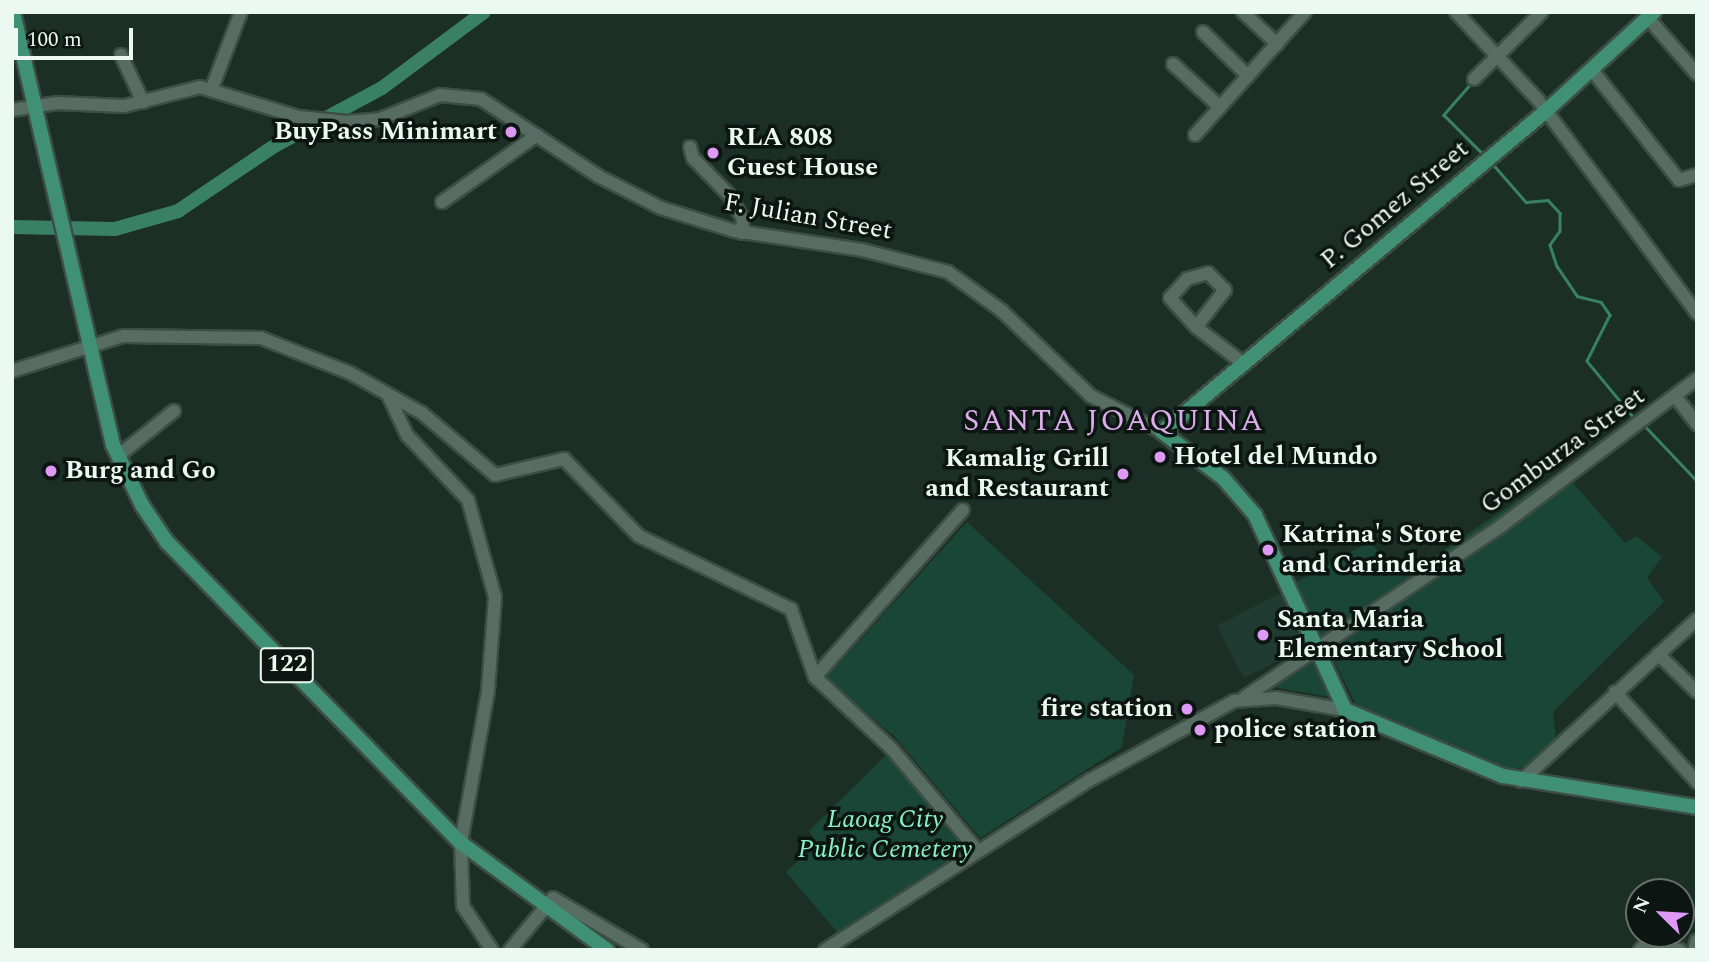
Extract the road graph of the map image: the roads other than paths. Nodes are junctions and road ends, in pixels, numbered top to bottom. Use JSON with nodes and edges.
{"nodes":[{"id":1,"x":13,"y":12,"type":"edge"},
{"id":2,"x":241,"y":12,"type":"edge"},
{"id":3,"x":1243,"y":12,"type":"edge"},
{"id":4,"x":1456,"y":12,"type":"edge"},
{"id":5,"x":1542,"y":12,"type":"edge"},
{"id":6,"x":1304,"y":13,"type":"edge"},
{"id":7,"x":1651,"y":15,"type":"edge"},
{"id":8,"x":1203,"y":32,"type":"dead end"},
{"id":9,"x":1277,"y":44,"type":"junction"},
{"id":10,"x":121,"y":55,"type":"dead end"},
{"id":11,"x":1498,"y":56,"type":"junction"},
{"id":12,"x":1173,"y":64,"type":"dead end"},
{"id":13,"x":1592,"y":70,"type":"junction"},
{"id":14,"x":1697,"y":74,"type":"edge"},
{"id":15,"x":1248,"y":76,"type":"junction"},
{"id":16,"x":1474,"y":79,"type":"dead end"},
{"id":17,"x":212,"y":88,"type":"junction"},
{"id":18,"x":143,"y":102,"type":"junction"},
{"id":19,"x":38,"y":106,"type":"junction"},
{"id":20,"x":1220,"y":107,"type":"junction"},
{"id":21,"x":12,"y":110,"type":"edge"},
{"id":22,"x":1546,"y":111,"type":"junction"},
{"id":23,"x":537,"y":135,"type":"junction"},
{"id":24,"x":1195,"y":135,"type":"dead end"},
{"id":25,"x":690,"y":147,"type":"dead end"},
{"id":26,"x":1697,"y":175,"type":"edge"},
{"id":27,"x":442,"y":202,"type":"dead end"},
{"id":28,"x":742,"y":233,"type":"junction"},
{"id":29,"x":1697,"y":313,"type":"edge"},
{"id":30,"x":1196,"y":327,"type":"junction"},
{"id":31,"x":89,"y":344,"type":"junction"},
{"id":32,"x":1243,"y":363,"type":"junction"},
{"id":33,"x":12,"y":371,"type":"edge"},
{"id":34,"x":1697,"y":379,"type":"edge"},
{"id":35,"x":1675,"y":396,"type":"junction"},
{"id":36,"x":389,"y":397,"type":"junction"},
{"id":37,"x":174,"y":411,"type":"dead end"},
{"id":38,"x":1697,"y":424,"type":"edge"},
{"id":39,"x":1162,"y":432,"type":"junction"},
{"id":40,"x":118,"y":456,"type":"junction"},
{"id":41,"x":963,"y":510,"type":"dead end"},
{"id":42,"x":1697,"y":619,"type":"edge"},
{"id":43,"x":1316,"y":649,"type":"junction"},
{"id":44,"x":1658,"y":654,"type":"junction"},
{"id":45,"x":815,"y":677,"type":"junction"},
{"id":46,"x":1615,"y":692,"type":"junction"},
{"id":47,"x":1697,"y":692,"type":"edge"},
{"id":48,"x":1245,"y":697,"type":"junction"},
{"id":49,"x":1345,"y":710,"type":"junction"},
{"id":50,"x":1521,"y":781,"type":"junction"},
{"id":51,"x":1697,"y":782,"type":"edge"},
{"id":52,"x":1697,"y":807,"type":"edge"},
{"id":53,"x":461,"y":843,"type":"junction"},
{"id":54,"x":977,"y":850,"type":"junction"},
{"id":55,"x":544,"y":907,"type":"junction"},
{"id":56,"x":1697,"y":940,"type":"edge"},
{"id":57,"x":492,"y":950,"type":"edge"},
{"id":58,"x":510,"y":950,"type":"edge"},
{"id":59,"x":607,"y":950,"type":"edge"},
{"id":60,"x":642,"y":950,"type":"edge"},
{"id":61,"x":825,"y":950,"type":"edge"},
{"id":62,"x":1640,"y":950,"type":"edge"},
{"id":63,"x":1679,"y":950,"type":"edge"},
{"id":64,"x":1694,"y":950,"type":"edge"}],
"edges":[{"from":1,"to":19,"type":"main road","number":"122"},
{"from":2,"to":17,"type":"street"},
{"from":3,"to":9,"type":"street"},
{"from":4,"to":11,"type":"street"},
{"from":5,"to":11,"type":"street"},
{"from":6,"to":9,"type":"street"},
{"from":7,"to":13,"type":"main road","name":"P. Gomez Street"},
{"from":7,"to":14,"type":"street"},
{"from":8,"to":15,"type":"street"},
{"from":9,"to":15,"type":"street"},
{"from":10,"to":18,"type":"street"},
{"from":11,"to":16,"type":"street"},
{"from":11,"to":22,"type":"street"},
{"from":12,"to":20,"type":"street"},
{"from":13,"to":22,"type":"main road","name":"P. Gomez Street"},
{"from":13,"to":26,"type":"street"},
{"from":15,"to":20,"type":"street"},
{"from":17,"to":18,"type":"street","name":"F. Julian Street"},
{"from":17,"to":23,"type":"street","name":"F. Julian Street"},
{"from":18,"to":19,"type":"street","name":"F. Julian Street"},
{"from":19,"to":21,"type":"street","name":"F. Julian Street"},
{"from":19,"to":31,"type":"main road","number":"122"},
{"from":20,"to":24,"type":"street"},
{"from":22,"to":29,"type":"street"},
{"from":22,"to":32,"type":"main road","name":"P. Gomez Street"},
{"from":23,"to":27,"type":"street"},
{"from":23,"to":28,"type":"street","name":"F. Julian Street"},
{"from":25,"to":28,"type":"street"},
{"from":28,"to":39,"type":"street","name":"F. Julian Street"},
{"from":30,"to":30,"type":"street"},
{"from":30,"to":32,"type":"street"},
{"from":31,"to":33,"type":"street"},
{"from":31,"to":36,"type":"street"},
{"from":31,"to":40,"type":"main road","number":"122"},
{"from":32,"to":39,"type":"main road","name":"P. Gomez Street"},
{"from":34,"to":35,"type":"street","name":"Gomburza Street"},
{"from":35,"to":38,"type":"street"},
{"from":35,"to":43,"type":"street","name":"Gomburza Street"},
{"from":36,"to":45,"type":"street"},
{"from":36,"to":53,"type":"street"},
{"from":37,"to":40,"type":"street"},
{"from":39,"to":43,"type":"main road","name":"F. Julian Street"},
{"from":40,"to":53,"type":"main road","number":"122"},
{"from":41,"to":45,"type":"street"},
{"from":42,"to":44,"type":"street"},
{"from":43,"to":48,"type":"street","name":"Gomburza Street"},
{"from":43,"to":49,"type":"main road","name":"F. Julian Street"},
{"from":44,"to":46,"type":"street"},
{"from":44,"to":47,"type":"street"},
{"from":45,"to":54,"type":"street"},
{"from":46,"to":50,"type":"street"},
{"from":46,"to":51,"type":"street"},
{"from":48,"to":49,"type":"street"},
{"from":48,"to":54,"type":"street","name":"Gomburza Street"},
{"from":49,"to":50,"type":"main road"},
{"from":50,"to":52,"type":"main road"},
{"from":53,"to":55,"type":"main road","number":"122"},
{"from":53,"to":57,"type":"street"},
{"from":54,"to":61,"type":"street","name":"Gomburza Street"},
{"from":55,"to":58,"type":"street"},
{"from":55,"to":59,"type":"main road","number":"122"},
{"from":55,"to":60,"type":"street"},
{"from":56,"to":64,"type":"street"},
{"from":62,"to":63,"type":"street"}]}
